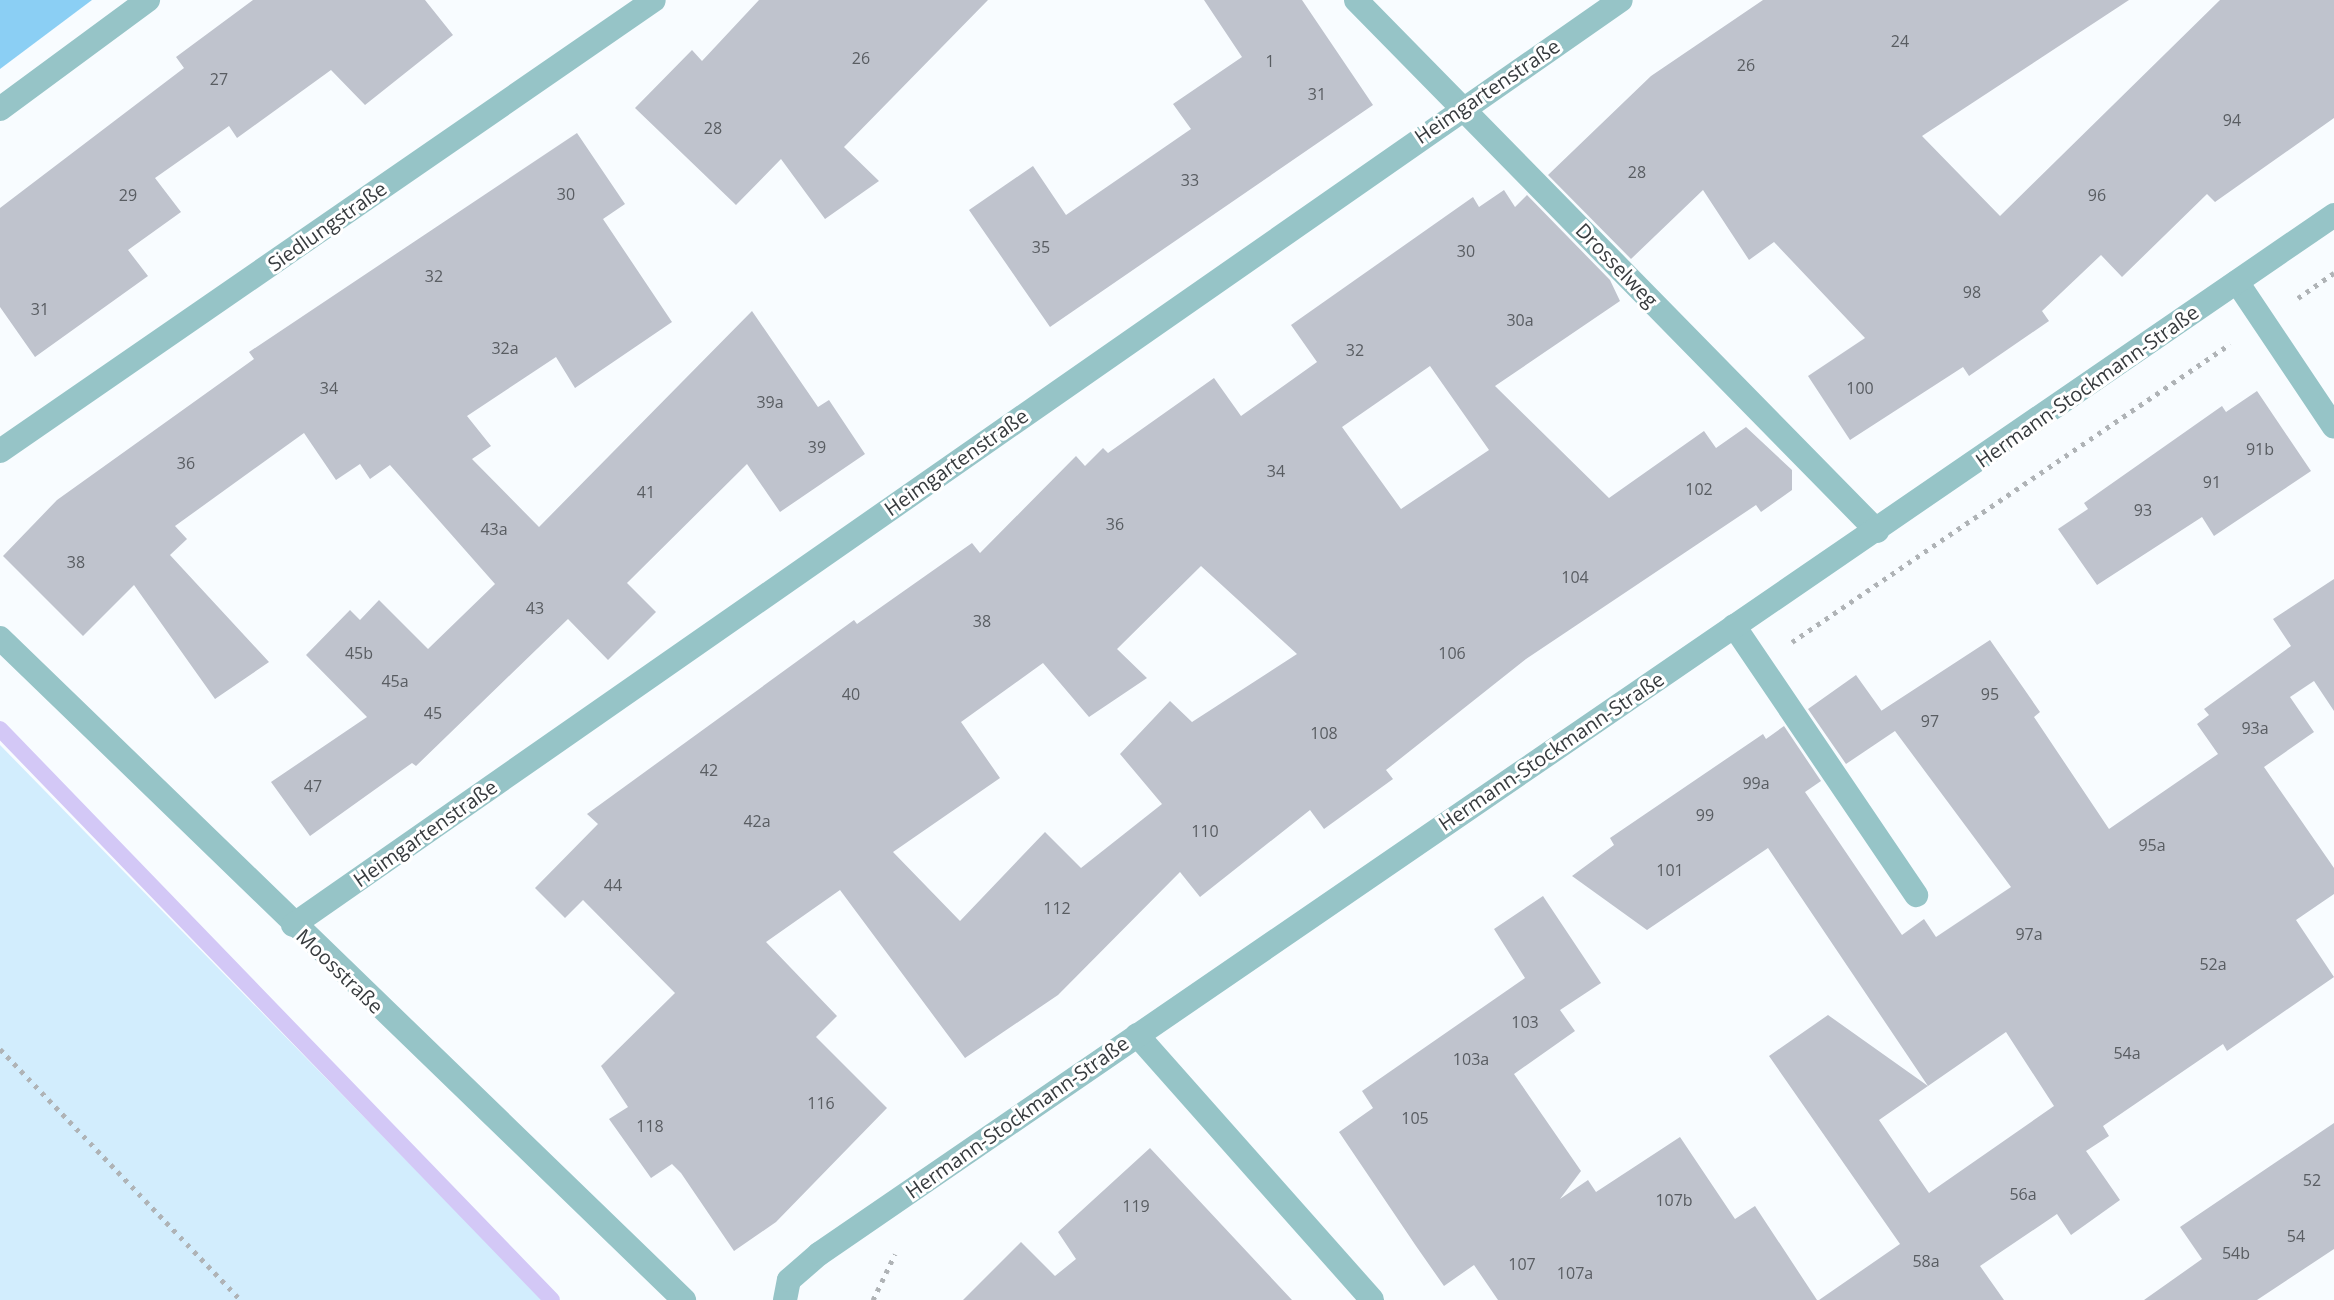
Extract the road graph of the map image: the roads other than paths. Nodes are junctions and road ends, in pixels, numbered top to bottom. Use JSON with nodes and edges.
{"nodes":[{"id":1,"x":148,"y":0,"type":"edge"},
{"id":2,"x":654,"y":0,"type":"edge"},
{"id":3,"x":1356,"y":0,"type":"edge"},
{"id":4,"x":1621,"y":0,"type":"edge"},
{"id":5,"x":1462,"y":107,"type":"junction"},
{"id":6,"x":0,"y":109,"type":"edge"},
{"id":7,"x":2334,"y":215,"type":"edge"},
{"id":8,"x":2237,"y":282,"type":"junction"},
{"id":9,"x":2334,"y":427,"type":"edge"},
{"id":10,"x":0,"y":451,"type":"edge"},
{"id":11,"x":1877,"y":531,"type":"junction"},
{"id":12,"x":1734,"y":626,"type":"junction"},
{"id":13,"x":0,"y":638,"type":"edge"},
{"id":14,"x":1916,"y":895,"type":"dead end"},
{"id":15,"x":293,"y":925,"type":"junction"},
{"id":16,"x":1137,"y":1035,"type":"junction"},
{"id":17,"x":684,"y":1300,"type":"edge"},
{"id":18,"x":785,"y":1300,"type":"edge"},
{"id":19,"x":1372,"y":1300,"type":"edge"}],
"edges":[{"from":1,"to":6,"type":"street"},
{"from":2,"to":10,"type":"street","name":"Siedlungstraße"},
{"from":3,"to":5,"type":"street","name":"Drosselweg"},
{"from":4,"to":5,"type":"street","name":"Heimgartenstraße"},
{"from":5,"to":11,"type":"street","name":"Drosselweg"},
{"from":5,"to":15,"type":"street","name":"Heimgartenstraße"},
{"from":7,"to":8,"type":"street","name":"Hermann-Stockmann-Straße"},
{"from":8,"to":9,"type":"street"},
{"from":8,"to":11,"type":"street","name":"Hermann-Stockmann-Straße"},
{"from":11,"to":12,"type":"street","name":"Hermann-Stockmann-Straße"},
{"from":12,"to":14,"type":"street"},
{"from":12,"to":16,"type":"street","name":"Hermann-Stockmann-Straße"},
{"from":13,"to":15,"type":"street","name":"Moosstraße"},
{"from":15,"to":17,"type":"street","name":"Moosstraße"},
{"from":16,"to":18,"type":"street","name":"Hermann-Stockmann-Straße"},
{"from":16,"to":19,"type":"street"}]}
